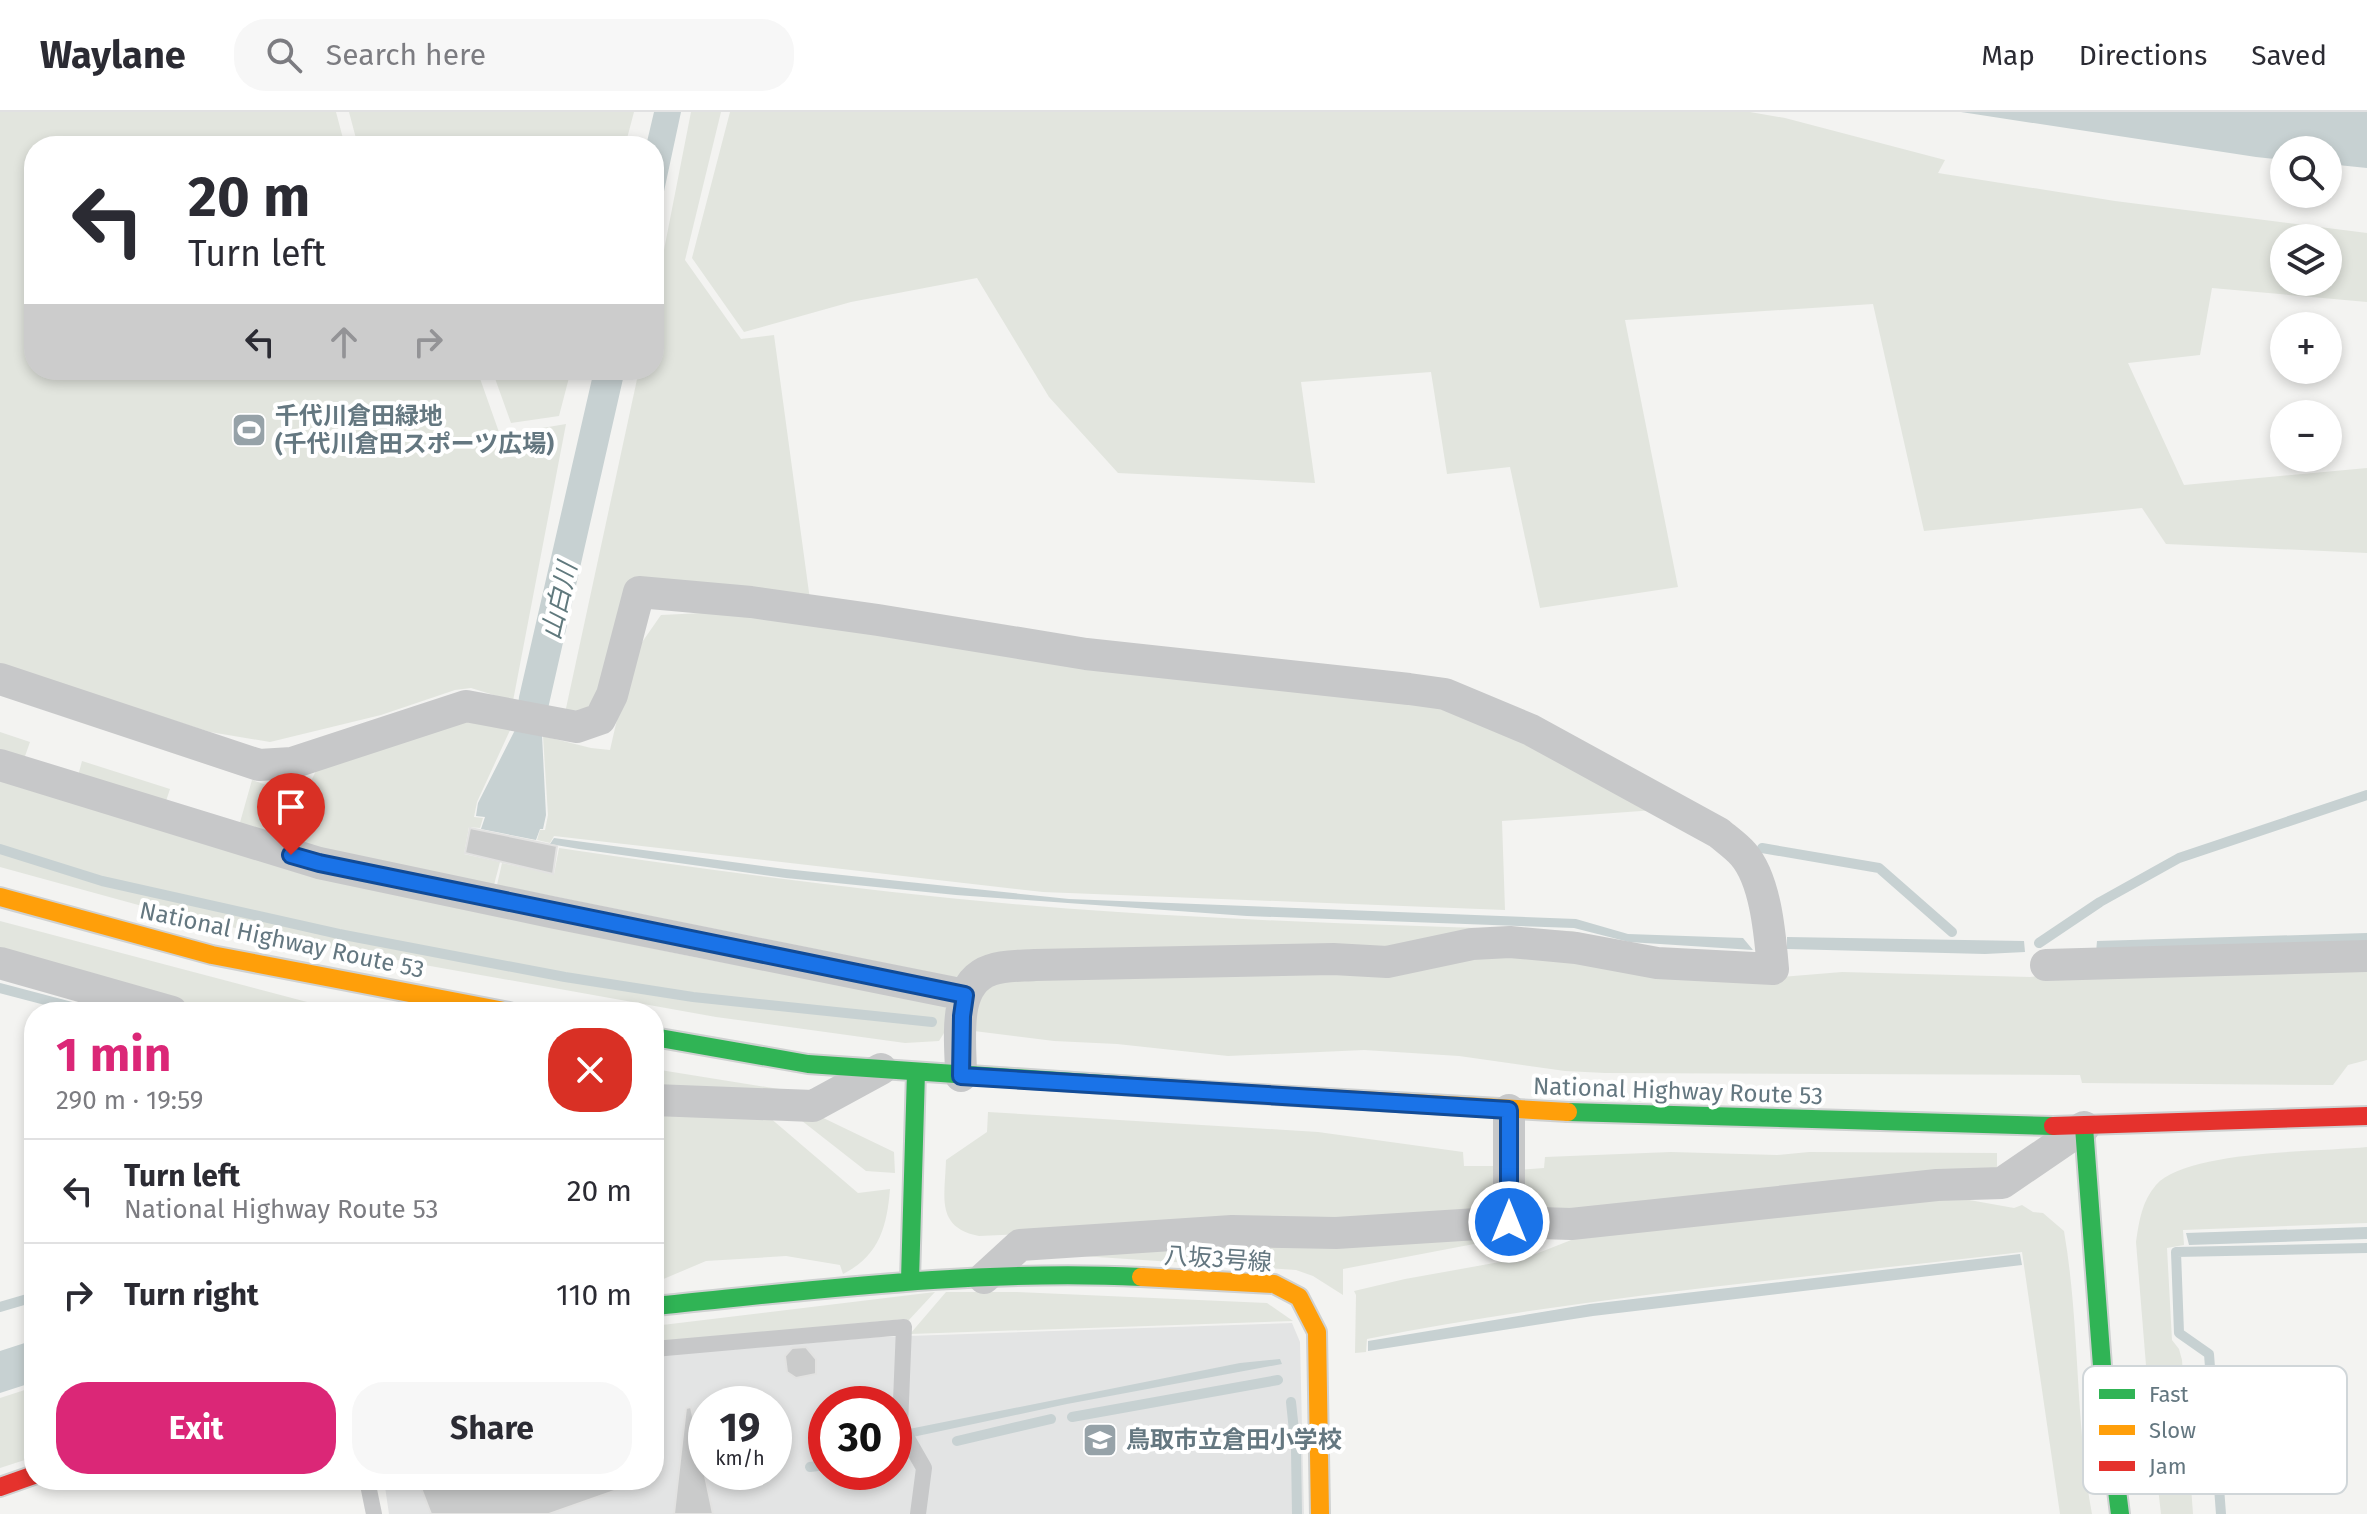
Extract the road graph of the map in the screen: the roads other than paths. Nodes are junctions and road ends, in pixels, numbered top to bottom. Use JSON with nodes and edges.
{"nodes":[{"id":1,"x":0,"y":679,"type":"edge"},
{"id":2,"x":0,"y":765,"type":"edge"},
{"id":3,"x":0,"y":897,"type":"edge"},
{"id":4,"x":2367,"y":956,"type":"edge"},
{"id":5,"x":0,"y":963,"type":"edge"},
{"id":6,"x":2046,"y":965,"type":"dead end"},
{"id":7,"x":965,"y":995,"type":"junction"},
{"id":8,"x":137,"y":1002,"type":"edge"},
{"id":9,"x":457,"y":1002,"type":"edge"},
{"id":10,"x":664,"y":1039,"type":"edge"},
{"id":11,"x":882,"y":1068,"type":"junction"},
{"id":12,"x":916,"y":1072,"type":"junction"},
{"id":13,"x":961,"y":1076,"type":"junction"},
{"id":14,"x":664,"y":1100,"type":"edge"},
{"id":15,"x":1509,"y":1110,"type":"junction"},
{"id":16,"x":2367,"y":1116,"type":"edge"},
{"id":17,"x":2084,"y":1127,"type":"junction"},
{"id":18,"x":1509,"y":1222,"type":"junction"},
{"id":19,"x":984,"y":1278,"type":"junction"},
{"id":20,"x":910,"y":1280,"type":"junction"},
{"id":21,"x":664,"y":1305,"type":"edge"},
{"id":22,"x":664,"y":1348,"type":"edge"},
{"id":23,"x":2103,"y":1366,"type":"edge"},
{"id":24,"x":24,"y":1479,"type":"edge"},
{"id":25,"x":0,"y":1487,"type":"edge"},
{"id":26,"x":369,"y":1490,"type":"edge"},
{"id":27,"x":2118,"y":1494,"type":"edge"},
{"id":28,"x":374,"y":1514,"type":"edge"},
{"id":29,"x":918,"y":1514,"type":"edge"},
{"id":30,"x":1320,"y":1514,"type":"edge"},
{"id":31,"x":2120,"y":1514,"type":"edge"}],
"edges":[{"from":1,"to":7,"type":"street"},
{"from":2,"to":7,"type":"street"},
{"from":3,"to":9,"type":"main road","name":"National Highway Route 53"},
{"from":4,"to":6,"type":"street"},
{"from":5,"to":8,"type":"street"},
{"from":7,"to":13,"type":"street"},
{"from":10,"to":11,"type":"main road","name":"National Highway Route 53"},
{"from":11,"to":12,"type":"main road","name":"National Highway Route 53"},
{"from":11,"to":14,"type":"street"},
{"from":12,"to":13,"type":"main road","name":"National Highway Route 53"},
{"from":12,"to":20,"type":"main road"},
{"from":13,"to":15,"type":"main road","name":"National Highway Route 53"},
{"from":15,"to":17,"type":"main road","name":"National Highway Route 53"},
{"from":15,"to":18,"type":"street"},
{"from":16,"to":17,"type":"main road","name":"National Highway Route 53"},
{"from":17,"to":18,"type":"street"},
{"from":17,"to":23,"type":"main road"},
{"from":18,"to":19,"type":"street"},
{"from":19,"to":20,"type":"main road","name":"八坂3号線"},
{"from":19,"to":30,"type":"main road","name":"八坂3号線"},
{"from":20,"to":21,"type":"main road","name":"八坂3号線"},
{"from":22,"to":29,"type":"lane"},
{"from":24,"to":25,"type":"main road"},
{"from":26,"to":28,"type":"lane"},
{"from":27,"to":31,"type":"main road"}]}
